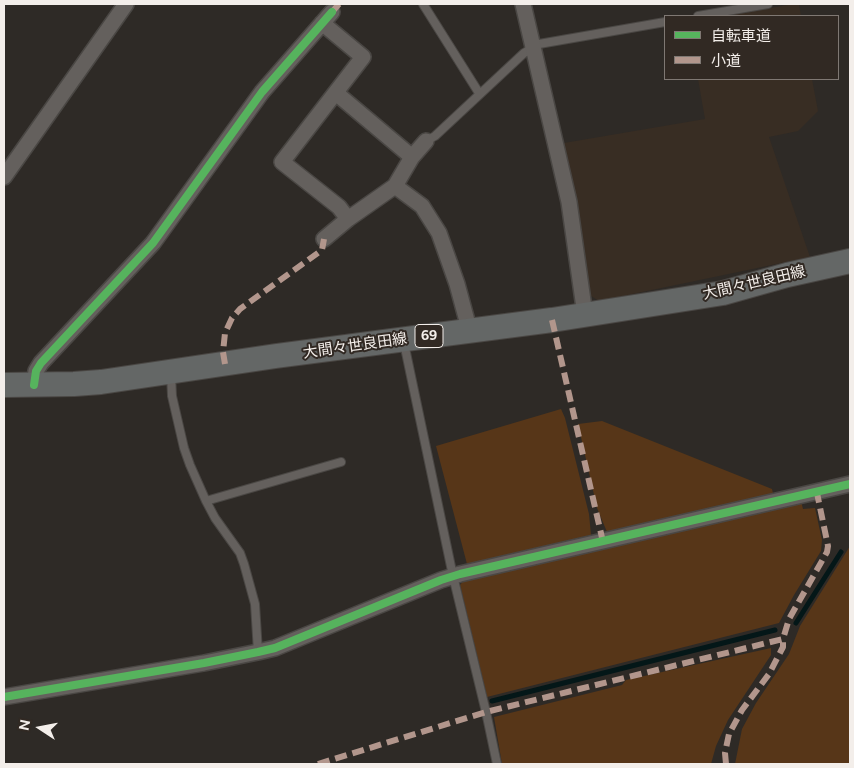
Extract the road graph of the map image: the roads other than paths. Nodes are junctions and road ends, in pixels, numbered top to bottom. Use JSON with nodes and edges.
{"nodes":[{"id":1,"x":126,"y":4,"type":"edge"},
{"id":2,"x":423,"y":4,"type":"edge"},
{"id":3,"x":523,"y":4,"type":"edge"},
{"id":4,"x":768,"y":4,"type":"edge"},
{"id":5,"x":704,"y":15,"type":"edge"},
{"id":6,"x":664,"y":22,"type":"edge"},
{"id":7,"x":532,"y":49,"type":"junction"},
{"id":8,"x":336,"y":93,"type":"junction"},
{"id":9,"x":478,"y":93,"type":"junction"},
{"id":10,"x":426,"y":142,"type":"joint"},
{"id":11,"x":412,"y":157,"type":"junction"},
{"id":12,"x":4,"y":177,"type":"edge"},
{"id":13,"x":395,"y":186,"type":"junction"},
{"id":14,"x":348,"y":219,"type":"junction"},
{"id":15,"x":324,"y":239,"type":"dead end"},
{"id":16,"x":850,"y":261,"type":"edge"},
{"id":17,"x":585,"y":315,"type":"junction"},
{"id":18,"x":470,"y":332,"type":"junction"},
{"id":19,"x":403,"y":339,"type":"junction"},
{"id":20,"x":171,"y":372,"type":"junction"},
{"id":21,"x":4,"y":385,"type":"edge"},
{"id":22,"x":34,"y":385,"type":"junction"},
{"id":23,"x":341,"y":462,"type":"dead end"},
{"id":24,"x":850,"y":484,"type":"edge"},
{"id":25,"x":206,"y":501,"type":"junction"},
{"id":26,"x":453,"y":576,"type":"junction"},
{"id":27,"x":258,"y":652,"type":"junction"},
{"id":28,"x":4,"y":697,"type":"edge"},
{"id":29,"x":497,"y":764,"type":"edge"}],
"edges":[{"from":1,"to":12,"type":"street"},
{"from":2,"to":9,"type":"lane"},
{"from":3,"to":7,"type":"street"},
{"from":4,"to":5,"type":"lane"},
{"from":6,"to":7,"type":"lane"},
{"from":7,"to":9,"type":"lane"},
{"from":7,"to":17,"type":"street"},
{"from":8,"to":11,"type":"street"},
{"from":8,"to":14,"type":"street"},
{"from":8,"to":22,"type":"street"},
{"from":9,"to":10,"type":"lane"},
{"from":10,"to":11,"type":"street"},
{"from":11,"to":13,"type":"street"},
{"from":13,"to":14,"type":"street"},
{"from":13,"to":18,"type":"street"},
{"from":14,"to":15,"type":"street"},
{"from":16,"to":17,"type":"main road","name":"大間々世良田線","number":"69"},
{"from":17,"to":18,"type":"main road","name":"大間々世良田線","number":"69"},
{"from":18,"to":19,"type":"main road","name":"大間々世良田線","number":"69"},
{"from":19,"to":20,"type":"main road","name":"大間々世良田線","number":"69"},
{"from":19,"to":26,"type":"lane"},
{"from":20,"to":22,"type":"main road","name":"大間々世良田線","number":"69"},
{"from":20,"to":25,"type":"lane"},
{"from":21,"to":22,"type":"main road","name":"大間々世良田線","number":"69"},
{"from":23,"to":25,"type":"lane"},
{"from":24,"to":26,"type":"street"},
{"from":25,"to":27,"type":"lane"},
{"from":26,"to":27,"type":"street"},
{"from":26,"to":29,"type":"lane"},
{"from":27,"to":28,"type":"street"}]}
